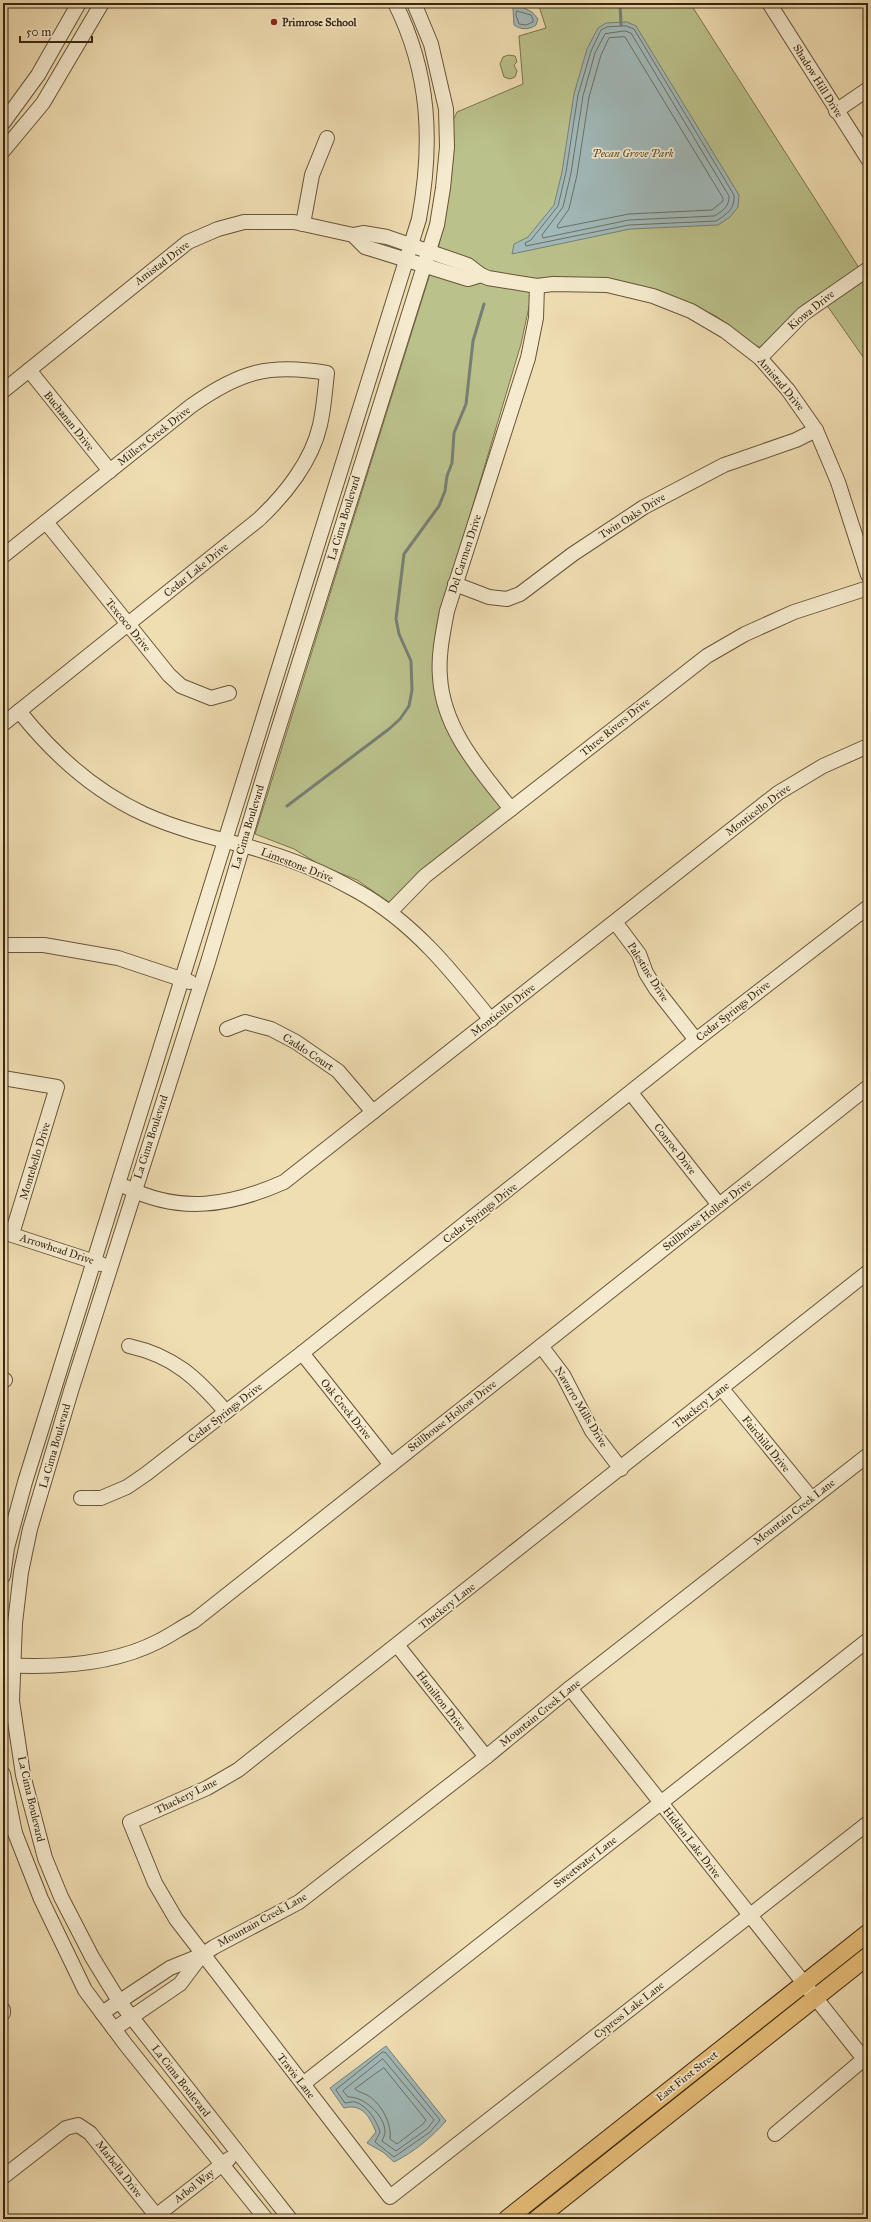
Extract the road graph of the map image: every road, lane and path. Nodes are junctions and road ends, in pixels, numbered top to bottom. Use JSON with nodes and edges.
{"nodes":[{"id":1,"x":80,"y":3,"type":"edge"},
{"id":2,"x":102,"y":3,"type":"edge"},
{"id":3,"x":395,"y":3,"type":"edge"},
{"id":4,"x":769,"y":3,"type":"edge"},
{"id":5,"x":416,"y":7,"type":"edge"},
{"id":6,"x":404,"y":23,"type":"junction"},
{"id":7,"x":868,"y":89,"type":"edge"},
{"id":8,"x":446,"y":109,"type":"junction"},
{"id":9,"x":836,"y":111,"type":"junction"},
{"id":10,"x":426,"y":113,"type":"junction"},
{"id":11,"x":3,"y":123,"type":"edge"},
{"id":12,"x":327,"y":138,"type":"dead end"},
{"id":13,"x":3,"y":151,"type":"edge"},
{"id":14,"x":868,"y":159,"type":"edge"},
{"id":15,"x":303,"y":224,"type":"junction"},
{"id":16,"x":353,"y":235,"type":"junction"},
{"id":17,"x":411,"y":245,"type":"junction"},
{"id":18,"x":428,"y":251,"type":"junction"},
{"id":19,"x":406,"y":260,"type":"junction"},
{"id":20,"x":424,"y":265,"type":"junction"},
{"id":21,"x":868,"y":269,"type":"edge"},
{"id":22,"x":481,"y":275,"type":"junction"},
{"id":23,"x":537,"y":286,"type":"junction"},
{"id":24,"x":760,"y":358,"type":"junction"},
{"id":25,"x":29,"y":370,"type":"junction"},
{"id":26,"x":327,"y":372,"type":"joint"},
{"id":27,"x":3,"y":391,"type":"edge"},
{"id":28,"x":816,"y":430,"type":"junction"},
{"id":29,"x":110,"y":471,"type":"junction"},
{"id":30,"x":46,"y":522,"type":"junction"},
{"id":31,"x":3,"y":556,"type":"edge"},
{"id":32,"x":868,"y":575,"type":"edge"},
{"id":33,"x":455,"y":584,"type":"junction"},
{"id":34,"x":868,"y":588,"type":"edge"},
{"id":35,"x":127,"y":624,"type":"junction"},
{"id":36,"x":229,"y":693,"type":"dead end"},
{"id":37,"x":19,"y":711,"type":"junction"},
{"id":38,"x":3,"y":724,"type":"edge"},
{"id":39,"x":868,"y":746,"type":"edge"},
{"id":40,"x":511,"y":809,"type":"junction"},
{"id":41,"x":224,"y":841,"type":"junction"},
{"id":42,"x":243,"y":845,"type":"junction"},
{"id":43,"x":868,"y":906,"type":"edge"},
{"id":44,"x":390,"y":912,"type":"junction"},
{"id":45,"x":614,"y":922,"type":"junction"},
{"id":46,"x":3,"y":945,"type":"edge"},
{"id":47,"x":182,"y":979,"type":"junction"},
{"id":48,"x":200,"y":986,"type":"junction"},
{"id":49,"x":491,"y":1020,"type":"junction"},
{"id":50,"x":227,"y":1029,"type":"dead end"},
{"id":51,"x":696,"y":1040,"type":"junction"},
{"id":52,"x":3,"y":1078,"type":"edge"},
{"id":53,"x":868,"y":1088,"type":"edge"},
{"id":54,"x":631,"y":1093,"type":"junction"},
{"id":55,"x":373,"y":1112,"type":"junction"},
{"id":56,"x":118,"y":1183,"type":"junction"},
{"id":57,"x":134,"y":1192,"type":"junction"},
{"id":58,"x":719,"y":1205,"type":"junction"},
{"id":59,"x":8,"y":1233,"type":"edge"},
{"id":60,"x":94,"y":1261,"type":"junction"},
{"id":61,"x":110,"y":1267,"type":"junction"},
{"id":62,"x":868,"y":1272,"type":"edge"},
{"id":63,"x":129,"y":1346,"type":"dead end"},
{"id":64,"x":541,"y":1346,"type":"junction"},
{"id":65,"x":302,"y":1353,"type":"junction"},
{"id":66,"x":722,"y":1389,"type":"junction"},
{"id":67,"x":226,"y":1412,"type":"junction"},
{"id":68,"x":868,"y":1455,"type":"edge"},
{"id":69,"x":391,"y":1465,"type":"junction"},
{"id":70,"x":621,"y":1469,"type":"junction"},
{"id":71,"x":81,"y":1498,"type":"dead end"},
{"id":72,"x":811,"y":1498,"type":"junction"},
{"id":73,"x":8,"y":1525,"type":"edge"},
{"id":74,"x":30,"y":1529,"type":"junction"},
{"id":75,"x":3,"y":1576,"type":"edge"},
{"id":76,"x":868,"y":1640,"type":"edge"},
{"id":77,"x":397,"y":1645,"type":"junction"},
{"id":78,"x":8,"y":1665,"type":"edge"},
{"id":79,"x":570,"y":1688,"type":"junction"},
{"id":80,"x":486,"y":1757,"type":"junction"},
{"id":81,"x":23,"y":1775,"type":"junction"},
{"id":82,"x":3,"y":1777,"type":"edge"},
{"id":83,"x":660,"y":1803,"type":"junction"},
{"id":84,"x":868,"y":1823,"type":"edge"},
{"id":85,"x":750,"y":1917,"type":"junction"},
{"id":86,"x":868,"y":1933,"type":"edge"},
{"id":87,"x":202,"y":1955,"type":"junction"},
{"id":88,"x":868,"y":1956,"type":"edge"},
{"id":89,"x":803,"y":1984,"type":"junction"},
{"id":90,"x":814,"y":1998,"type":"junction"},
{"id":91,"x":119,"y":2000,"type":"junction"},
{"id":92,"x":102,"y":2013,"type":"junction"},
{"id":93,"x":132,"y":2017,"type":"junction"},
{"id":94,"x":114,"y":2029,"type":"junction"},
{"id":95,"x":866,"y":2062,"type":"edge"},
{"id":96,"x":303,"y":2084,"type":"junction"},
{"id":97,"x":775,"y":2134,"type":"dead end"},
{"id":98,"x":237,"y":2153,"type":"junction"},
{"id":99,"x":222,"y":2164,"type":"junction"},
{"id":100,"x":3,"y":2177,"type":"edge"},
{"id":101,"x":390,"y":2196,"type":"joint"},
{"id":102,"x":155,"y":2218,"type":"edge"},
{"id":103,"x":266,"y":2219,"type":"edge"},
{"id":104,"x":290,"y":2219,"type":"edge"},
{"id":105,"x":507,"y":2219,"type":"edge"},
{"id":106,"x":537,"y":2219,"type":"edge"}],
"edges":[{"from":1,"to":11,"type":"street"},
{"from":2,"to":13,"type":"street"},
{"from":3,"to":6,"type":"street","name":"La Cima Boulevard"},
{"from":4,"to":9,"type":"street","name":"Shadow Hill Drive"},
{"from":5,"to":6,"type":"street"},
{"from":5,"to":8,"type":"street","name":"La Cima Boulevard"},
{"from":6,"to":10,"type":"street","name":"La Cima Boulevard"},
{"from":7,"to":9,"type":"street"},
{"from":8,"to":10,"type":"street"},
{"from":8,"to":18,"type":"street","name":"La Cima Boulevard"},
{"from":9,"to":14,"type":"street","name":"Shadow Hill Drive"},
{"from":10,"to":17,"type":"street","name":"La Cima Boulevard"},
{"from":12,"to":15,"type":"street"},
{"from":15,"to":16,"type":"street","name":"Amistad Drive"},
{"from":15,"to":25,"type":"street","name":"Amistad Drive"},
{"from":16,"to":17,"type":"street","name":"Amistad Drive"},
{"from":16,"to":19,"type":"street","name":"Amistad Drive"},
{"from":17,"to":18,"type":"street","name":"Amistad Drive"},
{"from":17,"to":19,"type":"street","name":"La Cima Boulevard"},
{"from":18,"to":20,"type":"street","name":"La Cima Boulevard"},
{"from":18,"to":22,"type":"street","name":"Amistad Drive"},
{"from":19,"to":20,"type":"street","name":"Amistad Drive"},
{"from":19,"to":41,"type":"street","name":"La Cima Boulevard"},
{"from":20,"to":22,"type":"street","name":"Amistad Drive"},
{"from":20,"to":42,"type":"street","name":"La Cima Boulevard"},
{"from":21,"to":24,"type":"street","name":"Kiowa Drive"},
{"from":22,"to":23,"type":"street","name":"Amistad Drive"},
{"from":23,"to":24,"type":"street","name":"Amistad Drive"},
{"from":23,"to":33,"type":"street","name":"Del Carmen Drive"},
{"from":24,"to":28,"type":"street","name":"Amistad Drive"},
{"from":25,"to":27,"type":"street","name":"Amistad Drive"},
{"from":25,"to":29,"type":"street","name":"Buchanan Drive"},
{"from":26,"to":29,"type":"street","name":"Millers Creek Drive"},
{"from":26,"to":35,"type":"street","name":"Cedar Lake Drive"},
{"from":28,"to":32,"type":"street","name":"Amistad Drive"},
{"from":28,"to":33,"type":"street","name":"Twin Oaks Drive"},
{"from":29,"to":30,"type":"street","name":"Millers Creek Drive"},
{"from":30,"to":31,"type":"street","name":"Millers Creek Drive"},
{"from":30,"to":35,"type":"street","name":"Texcoco Drive"},
{"from":33,"to":40,"type":"street","name":"Del Carmen Drive"},
{"from":34,"to":40,"type":"street","name":"Three Rivers Drive"},
{"from":35,"to":36,"type":"street","name":"Texcoco Drive"},
{"from":35,"to":37,"type":"street","name":"Cedar Lake Drive"},
{"from":37,"to":38,"type":"street","name":"Cedar Lake Drive"},
{"from":37,"to":41,"type":"street","name":"Limestone Drive"},
{"from":39,"to":45,"type":"street","name":"Monticello Drive"},
{"from":40,"to":44,"type":"street","name":"Three Rivers Drive"},
{"from":41,"to":42,"type":"street","name":"Limestone Drive"},
{"from":41,"to":47,"type":"street","name":"La Cima Boulevard"},
{"from":42,"to":44,"type":"street","name":"Limestone Drive"},
{"from":42,"to":48,"type":"street","name":"La Cima Boulevard"},
{"from":43,"to":51,"type":"street","name":"Cedar Springs Drive"},
{"from":44,"to":49,"type":"street","name":"Limestone Drive"},
{"from":45,"to":49,"type":"street","name":"Monticello Drive"},
{"from":45,"to":51,"type":"street","name":"Palestine Drive"},
{"from":46,"to":47,"type":"street"},
{"from":47,"to":48,"type":"street"},
{"from":47,"to":56,"type":"street","name":"La Cima Boulevard"},
{"from":48,"to":57,"type":"street","name":"La Cima Boulevard"},
{"from":49,"to":55,"type":"street","name":"Monticello Drive"},
{"from":50,"to":55,"type":"street","name":"Caddo Court"},
{"from":51,"to":54,"type":"street","name":"Cedar Springs Drive"},
{"from":52,"to":59,"type":"street","name":"Montebello Drive"},
{"from":53,"to":58,"type":"street","name":"Stillhouse Hollow Drive"},
{"from":54,"to":58,"type":"street","name":"Conroe Drive"},
{"from":54,"to":65,"type":"street","name":"Cedar Springs Drive"},
{"from":55,"to":57,"type":"street","name":"Monticello Drive"},
{"from":56,"to":57,"type":"street","name":"Monticello Drive"},
{"from":56,"to":60,"type":"street","name":"La Cima Boulevard"},
{"from":57,"to":61,"type":"street","name":"La Cima Boulevard"},
{"from":58,"to":64,"type":"street","name":"Stillhouse Hollow Drive"},
{"from":59,"to":60,"type":"street","name":"Arrowhead Drive"},
{"from":60,"to":61,"type":"street","name":"Arrowhead Drive"},
{"from":60,"to":73,"type":"street","name":"La Cima Boulevard"},
{"from":61,"to":74,"type":"street","name":"La Cima Boulevard"},
{"from":62,"to":66,"type":"street","name":"Thackery Lane"},
{"from":63,"to":67,"type":"street"},
{"from":64,"to":69,"type":"street","name":"Stillhouse Hollow Drive"},
{"from":64,"to":70,"type":"street","name":"Navarro Mills Drive"},
{"from":65,"to":67,"type":"street","name":"Cedar Springs Drive"},
{"from":65,"to":69,"type":"street","name":"Oak Creek Drive"},
{"from":66,"to":70,"type":"street","name":"Thackery Lane"},
{"from":66,"to":72,"type":"street","name":"Fairchild Drive"},
{"from":67,"to":71,"type":"street","name":"Cedar Springs Drive"},
{"from":68,"to":72,"type":"street","name":"Mountain Creek Lane"},
{"from":69,"to":78,"type":"street","name":"Stillhouse Hollow Drive"},
{"from":70,"to":77,"type":"street","name":"Thackery Lane"},
{"from":72,"to":79,"type":"street","name":"Mountain Creek Lane"},
{"from":73,"to":74,"type":"street"},
{"from":73,"to":75,"type":"street","name":"La Cima Boulevard"},
{"from":74,"to":78,"type":"street","name":"La Cima Boulevard"},
{"from":76,"to":83,"type":"street","name":"Sweetwater Lane"},
{"from":77,"to":80,"type":"street","name":"Hamilton Drive"},
{"from":77,"to":87,"type":"street","name":"Thackery Lane"},
{"from":78,"to":81,"type":"street","name":"La Cima Boulevard"},
{"from":79,"to":80,"type":"street","name":"Mountain Creek Lane"},
{"from":79,"to":83,"type":"street","name":"Hidden Lake Drive"},
{"from":80,"to":87,"type":"street","name":"Mountain Creek Lane"},
{"from":81,"to":82,"type":"street"},
{"from":81,"to":91,"type":"street","name":"La Cima Boulevard"},
{"from":82,"to":92,"type":"street","name":"La Cima Boulevard"},
{"from":83,"to":85,"type":"street","name":"Hidden Lake Drive"},
{"from":83,"to":96,"type":"street","name":"Sweetwater Lane"},
{"from":84,"to":85,"type":"street","name":"Cypress Lake Lane"},
{"from":85,"to":89,"type":"street","name":"Hidden Lake Drive"},
{"from":85,"to":101,"type":"street","name":"Cypress Lake Lane"},
{"from":86,"to":89,"type":"main road","name":"East First Street"},
{"from":87,"to":91,"type":"street","name":"Mountain Creek Lane"},
{"from":87,"to":93,"type":"street","name":"Mountain Creek Lane"},
{"from":87,"to":96,"type":"street","name":"Travis Lane"},
{"from":88,"to":90,"type":"main road","name":"East First Street"},
{"from":89,"to":90,"type":"street","name":"Hidden Lake Drive"},
{"from":89,"to":105,"type":"main road","name":"East First Street"},
{"from":90,"to":95,"type":"street","name":"Hidden Lake Drive"},
{"from":90,"to":106,"type":"main road","name":"East First Street"},
{"from":91,"to":92,"type":"street","name":"Mountain Creek Lane"},
{"from":91,"to":93,"type":"street","name":"La Cima Boulevard"},
{"from":92,"to":94,"type":"street","name":"La Cima Boulevard"},
{"from":93,"to":94,"type":"street","name":"Mountain Creek Lane"},
{"from":93,"to":98,"type":"street","name":"La Cima Boulevard"},
{"from":94,"to":99,"type":"street","name":"La Cima Boulevard"},
{"from":95,"to":97,"type":"street"},
{"from":96,"to":101,"type":"street","name":"Travis Lane"},
{"from":98,"to":99,"type":"street","name":"Arbol Way"},
{"from":98,"to":104,"type":"street","name":"La Cima Boulevard"},
{"from":99,"to":102,"type":"street","name":"Arbol Way"},
{"from":99,"to":103,"type":"street","name":"La Cima Boulevard"},
{"from":100,"to":102,"type":"street","name":"Marbella Drive"}]}
